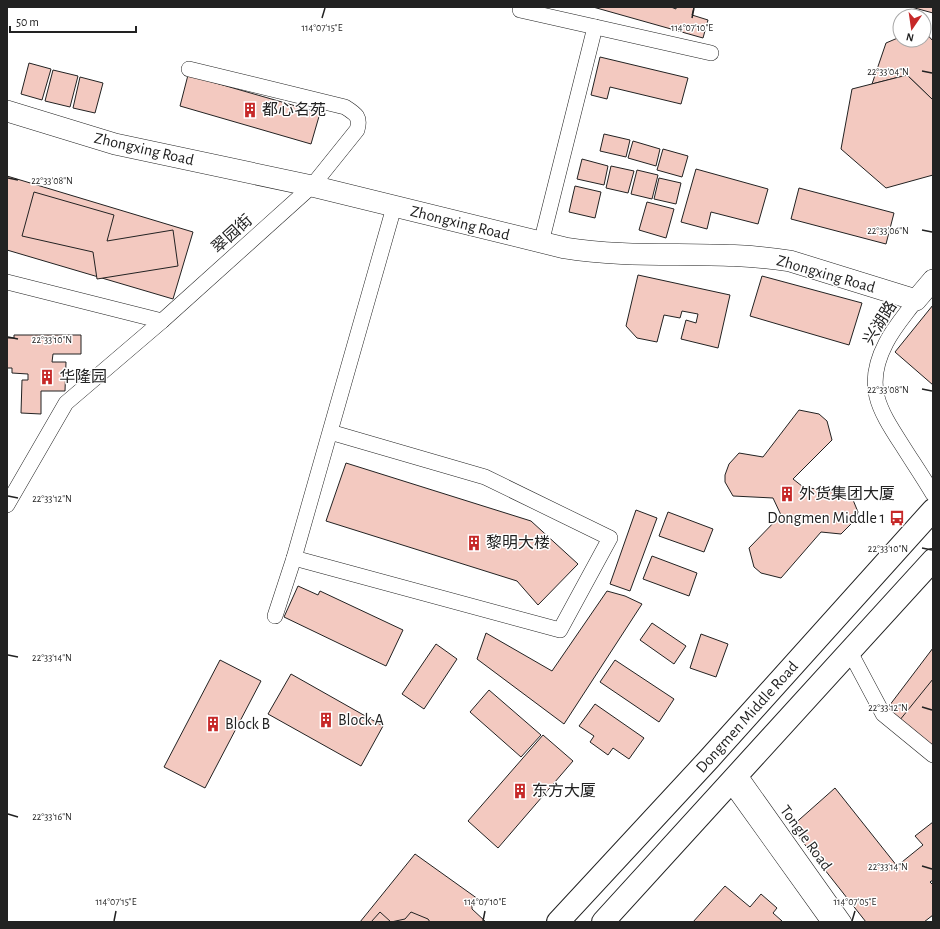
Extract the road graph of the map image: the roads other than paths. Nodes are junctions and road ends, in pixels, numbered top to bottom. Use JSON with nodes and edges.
{"nodes":[{"id":1,"x":520,"y":10,"type":"dead end"},
{"id":2,"x":595,"y":27,"type":"junction"},
{"id":3,"x":711,"y":53,"type":"dead end"},
{"id":4,"x":189,"y":69,"type":"dead end"},
{"id":5,"x":7,"y":111,"type":"edge"},
{"id":6,"x":312,"y":186,"type":"junction"},
{"id":7,"x":394,"y":207,"type":"junction"},
{"id":8,"x":541,"y":243,"type":"junction"},
{"id":9,"x":933,"y":280,"type":"edge"},
{"id":10,"x":7,"y":282,"type":"edge"},
{"id":11,"x":916,"y":300,"type":"junction"},
{"id":12,"x":162,"y":321,"type":"junction"},
{"id":13,"x":330,"y":432,"type":"junction"},
{"id":14,"x":933,"y":494,"type":"edge"},
{"id":15,"x":7,"y":506,"type":"edge"},
{"id":16,"x":933,"y":510,"type":"edge"},
{"id":17,"x":294,"y":558,"type":"junction"},
{"id":18,"x":933,"y":560,"type":"edge"},
{"id":19,"x":275,"y":616,"type":"dead end"},
{"id":20,"x":850,"y":652,"type":"junction"},
{"id":21,"x":933,"y":755,"type":"edge"},
{"id":22,"x":735,"y":779,"type":"junction"},
{"id":23,"x":558,"y":922,"type":"edge"},
{"id":24,"x":603,"y":922,"type":"edge"},
{"id":25,"x":829,"y":922,"type":"edge"},
{"id":26,"x":844,"y":922,"type":"edge"}],
"edges":[{"from":1,"to":2,"type":"street"},
{"from":2,"to":3,"type":"street"},
{"from":2,"to":8,"type":"street"},
{"from":4,"to":6,"type":"street","name":"翠园街"},
{"from":5,"to":6,"type":"street","name":"Zhongxing Road"},
{"from":6,"to":7,"type":"street","name":"Zhongxing Road"},
{"from":6,"to":12,"type":"street","name":"翠园街"},
{"from":7,"to":8,"type":"street","name":"Zhongxing Road"},
{"from":7,"to":13,"type":"street"},
{"from":8,"to":11,"type":"street","name":"Zhongxing Road"},
{"from":9,"to":11,"type":"street"},
{"from":10,"to":12,"type":"street"},
{"from":11,"to":14,"type":"street","name":"兴湖路"},
{"from":12,"to":15,"type":"street","name":"翠园街"},
{"from":13,"to":17,"type":"street"},
{"from":13,"to":17,"type":"street"},
{"from":16,"to":23,"type":"highway","name":"Dongmen Middle Road"},
{"from":17,"to":19,"type":"street"},
{"from":18,"to":20,"type":"highway","name":"Dongmen Middle Road"},
{"from":20,"to":21,"type":"street"},
{"from":20,"to":22,"type":"highway","name":"Dongmen Middle Road"},
{"from":22,"to":24,"type":"highway","name":"Dongmen Middle Road"},
{"from":22,"to":25,"type":"street","name":"Tongle Road"},
{"from":22,"to":26,"type":"street","name":"Tongle Road"}]}
